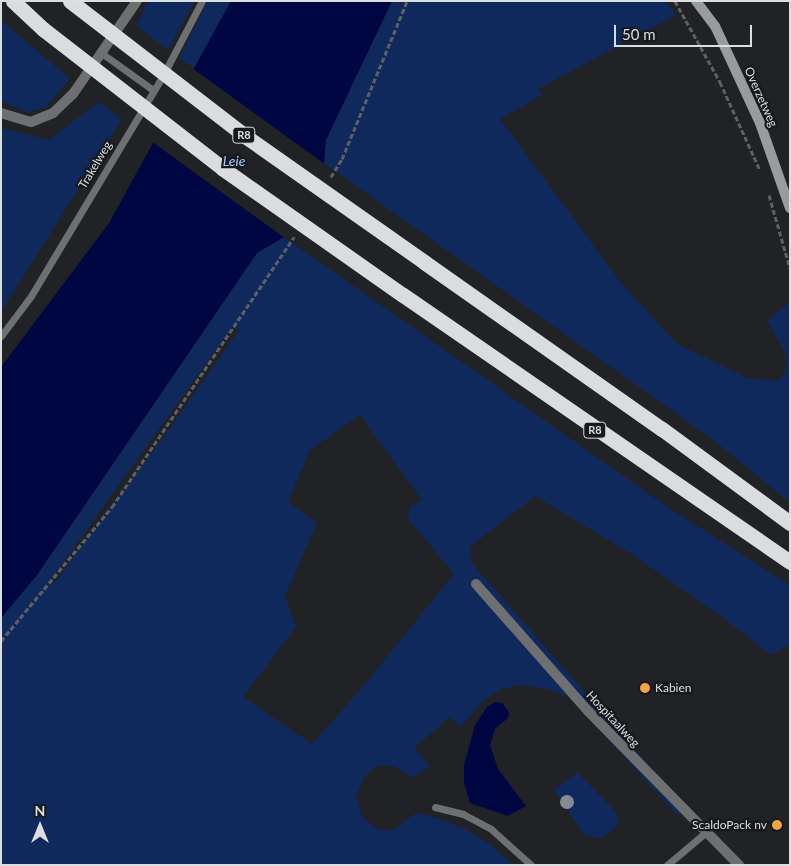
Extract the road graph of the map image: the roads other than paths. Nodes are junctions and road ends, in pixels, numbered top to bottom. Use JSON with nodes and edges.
{"nodes":[{"id":1,"x":13,"y":1,"type":"edge"},
{"id":2,"x":70,"y":1,"type":"edge"},
{"id":3,"x":137,"y":1,"type":"edge"},
{"id":4,"x":202,"y":1,"type":"edge"},
{"id":5,"x":696,"y":1,"type":"edge"},
{"id":6,"x":100,"y":52,"type":"junction"},
{"id":7,"x":154,"y":90,"type":"junction"},
{"id":8,"x":1,"y":112,"type":"edge"},
{"id":9,"x":790,"y":208,"type":"edge"},
{"id":10,"x":1,"y":336,"type":"edge"},
{"id":11,"x":790,"y":523,"type":"edge"},
{"id":12,"x":790,"y":562,"type":"edge"},
{"id":13,"x":476,"y":584,"type":"dead end"},
{"id":14,"x":436,"y":807,"type":"dead end"},
{"id":15,"x":705,"y":833,"type":"junction"},
{"id":16,"x":530,"y":865,"type":"edge"},
{"id":17,"x":667,"y":865,"type":"edge"},
{"id":18,"x":739,"y":865,"type":"edge"}],
"edges":[{"from":1,"to":12,"type":"highway","number":"R8","bridge":true},
{"from":2,"to":11,"type":"highway","number":"R8","bridge":true},
{"from":3,"to":6,"type":"street"},
{"from":4,"to":7,"type":"lane","name":"Trakelweg"},
{"from":5,"to":9,"type":"street","name":"Overzetweg"},
{"from":6,"to":7,"type":"lane"},
{"from":6,"to":8,"type":"street"},
{"from":7,"to":10,"type":"lane","name":"Trakelweg"},
{"from":13,"to":15,"type":"street","name":"Hospitaalweg"},
{"from":14,"to":16,"type":"lane"},
{"from":15,"to":17,"type":"lane"},
{"from":15,"to":18,"type":"street","name":"Hospitaalweg"}]}
